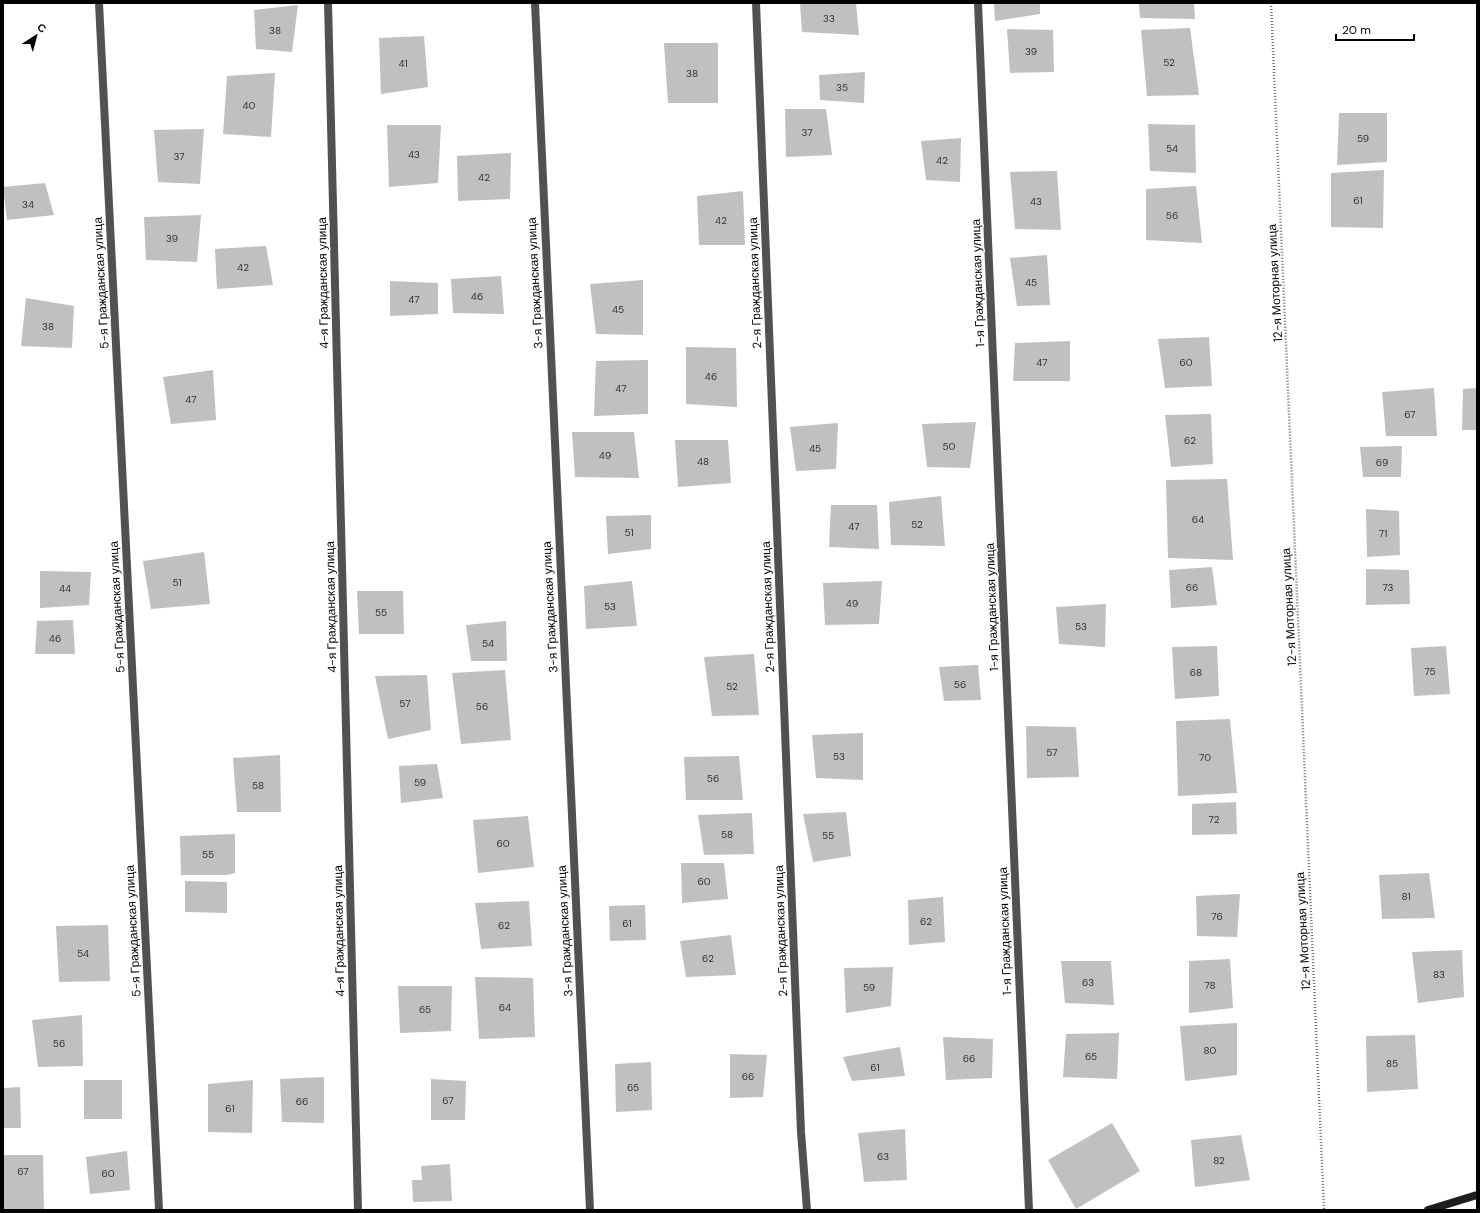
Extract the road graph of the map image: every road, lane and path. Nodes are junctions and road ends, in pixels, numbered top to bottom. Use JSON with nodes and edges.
{"nodes":[{"id":1,"x":99,"y":3,"type":"edge"},
{"id":2,"x":328,"y":3,"type":"edge"},
{"id":3,"x":535,"y":3,"type":"edge"},
{"id":4,"x":756,"y":3,"type":"edge"},
{"id":5,"x":978,"y":3,"type":"edge"},
{"id":6,"x":1271,"y":3,"type":"edge"},
{"id":7,"x":1477,"y":1196,"type":"edge"},
{"id":8,"x":159,"y":1210,"type":"edge"},
{"id":9,"x":358,"y":1210,"type":"edge"},
{"id":10,"x":590,"y":1210,"type":"edge"},
{"id":11,"x":807,"y":1210,"type":"edge"},
{"id":12,"x":1029,"y":1210,"type":"edge"},
{"id":13,"x":1324,"y":1210,"type":"edge"},
{"id":14,"x":1428,"y":1210,"type":"edge"}],
"edges":[{"from":1,"to":8,"type":"street","name":"5-я Гражданская улица"},
{"from":2,"to":9,"type":"street","name":"4-я Гражданская улица"},
{"from":3,"to":10,"type":"street","name":"3-я Гражданская улица"},
{"from":4,"to":11,"type":"street","name":"2-я Гражданская улица"},
{"from":5,"to":12,"type":"street","name":"1-я Гражданская улица"},
{"from":6,"to":13,"type":"path","name":"12-я Моторная улица"},
{"from":7,"to":14,"type":"main road"}]}
